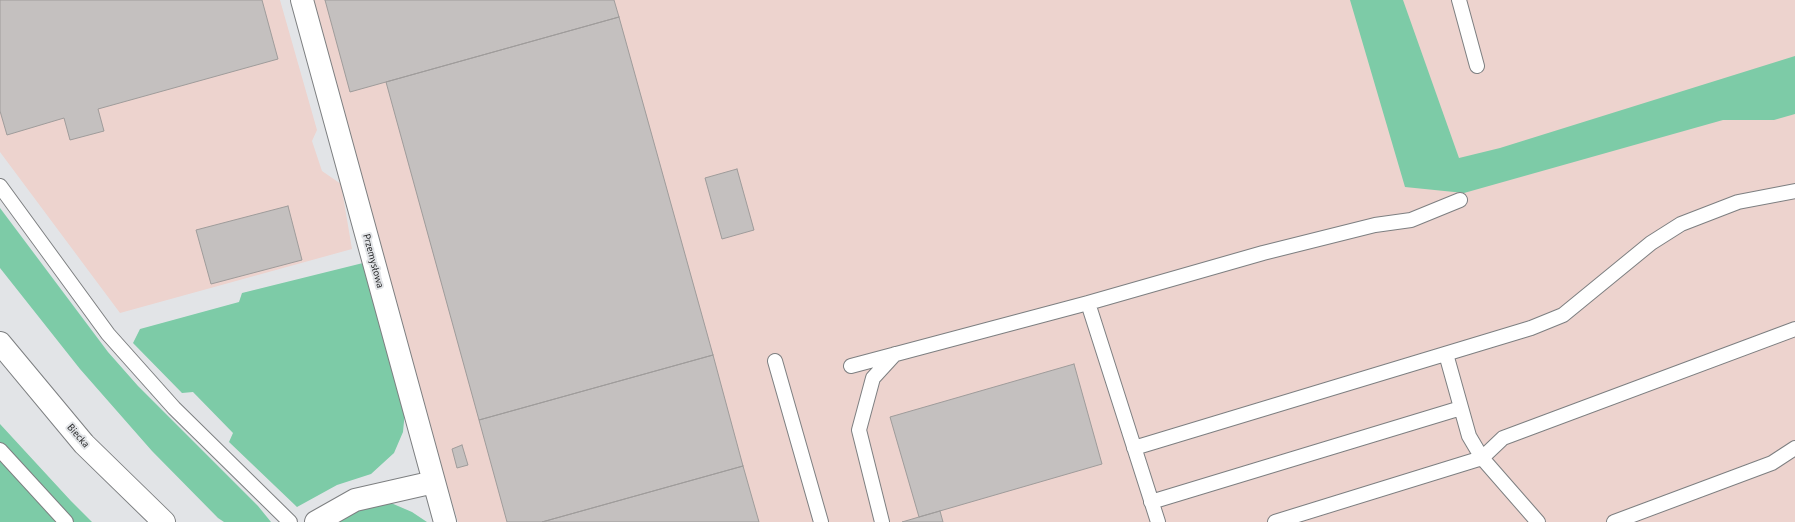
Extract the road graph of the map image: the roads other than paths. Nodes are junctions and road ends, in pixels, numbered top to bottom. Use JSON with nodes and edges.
{"nodes":[{"id":1,"x":302,"y":0,"type":"edge"},
{"id":2,"x":1459,"y":0,"type":"edge"},
{"id":3,"x":1477,"y":66,"type":"dead end"},
{"id":4,"x":0,"y":186,"type":"edge"},
{"id":5,"x":1795,"y":191,"type":"edge"},
{"id":6,"x":1460,"y":200,"type":"dead end"},
{"id":7,"x":1088,"y":303,"type":"junction"},
{"id":8,"x":1795,"y":329,"type":"edge"},
{"id":9,"x":0,"y":344,"type":"edge"},
{"id":10,"x":896,"y":354,"type":"junction"},
{"id":11,"x":1446,"y":354,"type":"junction"},
{"id":12,"x":775,"y":361,"type":"dead end"},
{"id":13,"x":851,"y":366,"type":"dead end"},
{"id":14,"x":1461,"y":408,"type":"junction"},
{"id":15,"x":1134,"y":448,"type":"junction"},
{"id":16,"x":1795,"y":448,"type":"edge"},
{"id":17,"x":0,"y":450,"type":"edge"},
{"id":18,"x":1482,"y":458,"type":"junction"},
{"id":19,"x":434,"y":482,"type":"junction"},
{"id":20,"x":1151,"y":502,"type":"junction"},
{"id":21,"x":66,"y":522,"type":"edge"},
{"id":22,"x":164,"y":522,"type":"edge"},
{"id":23,"x":290,"y":522,"type":"edge"},
{"id":24,"x":316,"y":522,"type":"edge"},
{"id":25,"x":444,"y":522,"type":"edge"},
{"id":26,"x":821,"y":522,"type":"edge"},
{"id":27,"x":882,"y":522,"type":"edge"},
{"id":28,"x":1158,"y":522,"type":"edge"},
{"id":29,"x":1275,"y":522,"type":"edge"},
{"id":30,"x":1538,"y":522,"type":"edge"},
{"id":31,"x":1614,"y":522,"type":"edge"}],
"edges":[{"from":1,"to":19,"type":"street","name":"Przemysłowa"},
{"from":2,"to":3,"type":"lane"},
{"from":4,"to":23,"type":"lane"},
{"from":5,"to":11,"type":"lane"},
{"from":6,"to":7,"type":"lane"},
{"from":7,"to":10,"type":"lane"},
{"from":7,"to":15,"type":"lane"},
{"from":8,"to":18,"type":"lane"},
{"from":9,"to":22,"type":"street","name":"Biecka"},
{"from":10,"to":13,"type":"lane"},
{"from":10,"to":27,"type":"lane"},
{"from":11,"to":14,"type":"lane"},
{"from":11,"to":15,"type":"lane"},
{"from":12,"to":26,"type":"lane"},
{"from":14,"to":18,"type":"lane"},
{"from":14,"to":20,"type":"lane"},
{"from":15,"to":20,"type":"lane"},
{"from":16,"to":31,"type":"lane"},
{"from":17,"to":21,"type":"lane"},
{"from":18,"to":29,"type":"lane"},
{"from":18,"to":30,"type":"lane"},
{"from":19,"to":24,"type":"street"},
{"from":19,"to":25,"type":"street","name":"Przemysłowa"},
{"from":20,"to":28,"type":"lane"}]}
